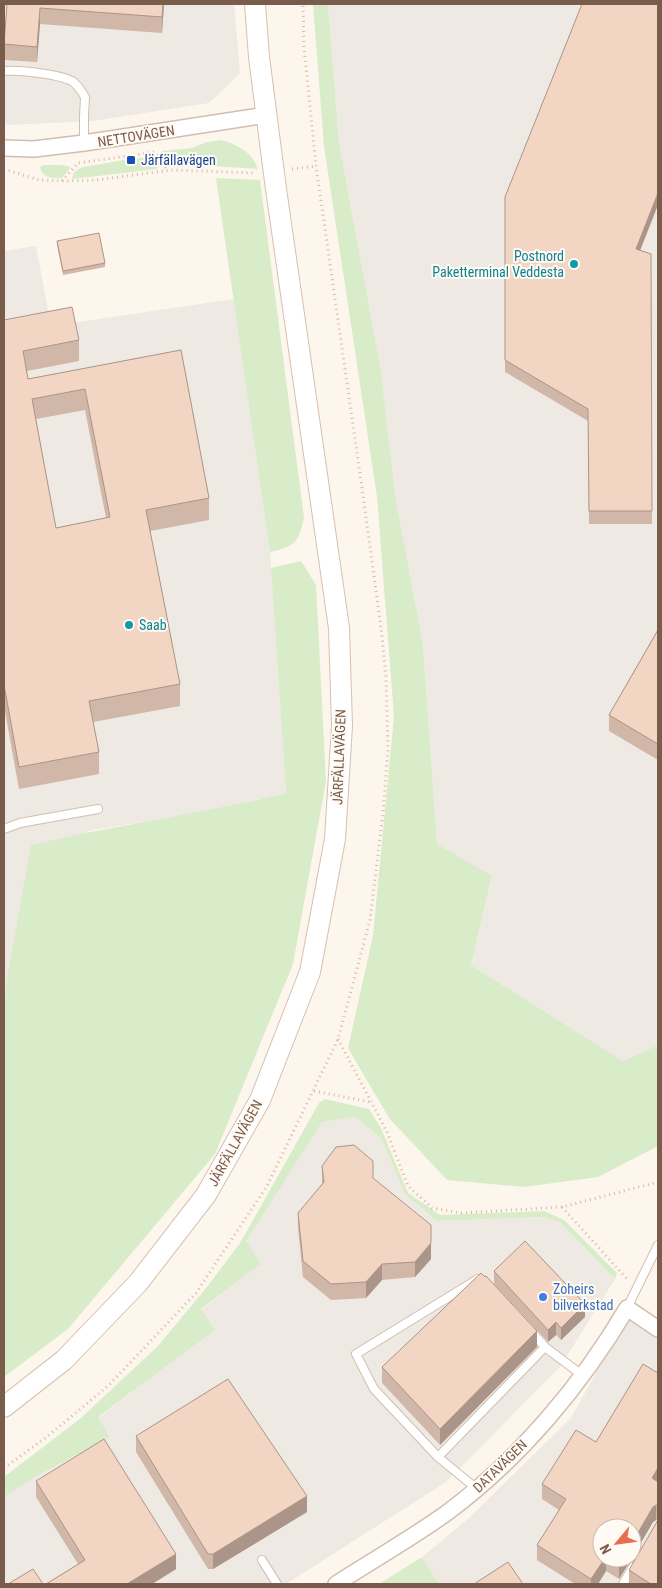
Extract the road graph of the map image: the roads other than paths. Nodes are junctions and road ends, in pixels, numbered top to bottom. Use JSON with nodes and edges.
{"nodes":[{"id":1,"x":255,"y":4,"type":"edge"},
{"id":2,"x":4,"y":70,"type":"edge"},
{"id":3,"x":267,"y":115,"type":"junction"},
{"id":4,"x":84,"y":143,"type":"junction"},
{"id":5,"x":4,"y":148,"type":"edge"},
{"id":6,"x":98,"y":809,"type":"dead end"},
{"id":7,"x":4,"y":829,"type":"edge"},
{"id":8,"x":658,"y":1245,"type":"edge"},
{"id":9,"x":487,"y":1284,"type":"edge"},
{"id":10,"x":627,"y":1308,"type":"junction"},
{"id":11,"x":526,"y":1326,"type":"edge"},
{"id":12,"x":658,"y":1330,"type":"edge"},
{"id":13,"x":545,"y":1347,"type":"junction"},
{"id":14,"x":582,"y":1375,"type":"junction"},
{"id":15,"x":4,"y":1407,"type":"edge"},
{"id":16,"x":438,"y":1458,"type":"junction"},
{"id":17,"x":478,"y":1488,"type":"junction"},
{"id":18,"x":262,"y":1560,"type":"dead end"},
{"id":19,"x":633,"y":1568,"type":"edge"},
{"id":20,"x":278,"y":1584,"type":"edge"},
{"id":21,"x":336,"y":1584,"type":"edge"},
{"id":22,"x":623,"y":1584,"type":"edge"}],
"edges":[{"from":1,"to":3,"type":"street","name":"JÄRFÄLLAVÄGEN"},
{"from":2,"to":4,"type":"lane"},
{"from":3,"to":4,"type":"street","name":"NETTOVÄGEN"},
{"from":3,"to":15,"type":"street","name":"JÄRFÄLLAVÄGEN"},
{"from":4,"to":5,"type":"street","name":"NETTOVÄGEN"},
{"from":6,"to":7,"type":"lane"},
{"from":8,"to":10,"type":"lane"},
{"from":9,"to":16,"type":"lane"},
{"from":10,"to":12,"type":"street"},
{"from":10,"to":14,"type":"street","name":"DATAVÄGEN"},
{"from":11,"to":13,"type":"lane"},
{"from":13,"to":14,"type":"lane"},
{"from":13,"to":16,"type":"lane"},
{"from":14,"to":17,"type":"street","name":"DATAVÄGEN"},
{"from":16,"to":17,"type":"lane"},
{"from":17,"to":21,"type":"street","name":"DATAVÄGEN"},
{"from":18,"to":20,"type":"lane"},
{"from":19,"to":22,"type":"lane"}]}
